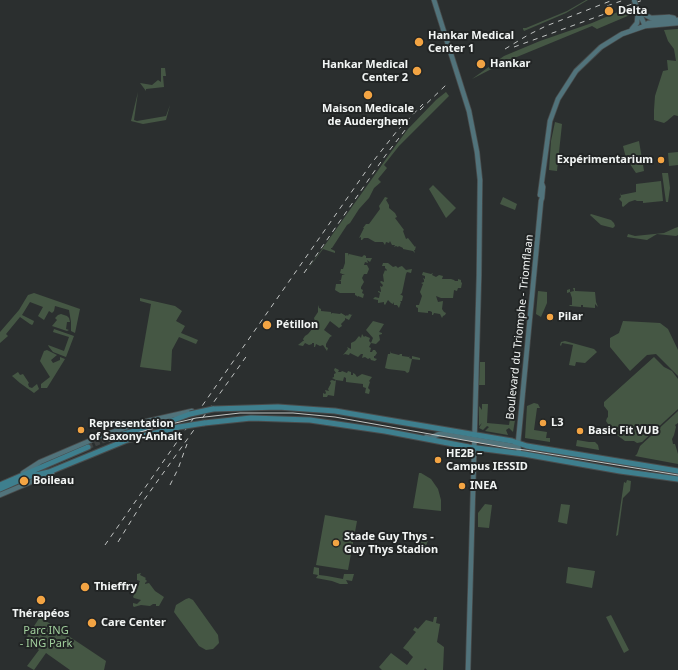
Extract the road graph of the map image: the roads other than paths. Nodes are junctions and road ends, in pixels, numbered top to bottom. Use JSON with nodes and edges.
{"nodes":[{"id":1,"x":434,"y":0,"type":"edge"},
{"id":2,"x":634,"y":0,"type":"edge"},
{"id":3,"x":638,"y":11,"type":"junction"},
{"id":4,"x":678,"y":20,"type":"edge"},
{"id":5,"x":678,"y":23,"type":"edge"},
{"id":6,"x":645,"y":26,"type":"junction"},
{"id":7,"x":631,"y":30,"type":"junction"},
{"id":8,"x":191,"y":412,"type":"junction"},
{"id":9,"x":420,"y":437,"type":"junction"},
{"id":10,"x":475,"y":437,"type":"junction"},
{"id":11,"x":109,"y":438,"type":"tunnel mouth"},
{"id":12,"x":518,"y":443,"type":"junction"},
{"id":13,"x":88,"y":447,"type":"tunnel mouth"},
{"id":14,"x":474,"y":447,"type":"junction"},
{"id":15,"x":520,"y":453,"type":"junction"},
{"id":16,"x":62,"y":467,"type":"junction"},
{"id":17,"x":678,"y":471,"type":"edge"},
{"id":18,"x":678,"y":479,"type":"edge"},
{"id":19,"x":12,"y":480,"type":"junction"},
{"id":20,"x":0,"y":484,"type":"edge"},
{"id":21,"x":0,"y":490,"type":"edge"},
{"id":22,"x":0,"y":495,"type":"edge"},
{"id":23,"x":468,"y":670,"type":"edge"}],
"edges":[{"from":1,"to":10,"type":"main road"},
{"from":2,"to":3,"type":"main road","bridge":true},
{"from":3,"to":4,"type":"main road","name":"Boulevard du Triomphe - Triomflaan"},
{"from":3,"to":6,"type":"main road"},
{"from":3,"to":7,"type":"main road"},
{"from":4,"to":6,"type":"main road","name":"Boulevard du Triomphe - Triomflaan"},
{"from":5,"to":6,"type":"main road","name":"Boulevard du Triomphe - Triomflaan"},
{"from":6,"to":7,"type":"main road","name":"Boulevard du Triomphe - Triomflaan"},
{"from":7,"to":12,"type":"main road","name":"Boulevard du Triomphe - Triomflaan"},
{"from":8,"to":10,"type":"main road","bridge":true},
{"from":8,"to":11,"type":"main road"},
{"from":8,"to":19,"type":"main road"},
{"from":9,"to":10,"type":"main road"},
{"from":9,"to":14,"type":"main road"},
{"from":9,"to":16,"type":"main road","bridge":true},
{"from":10,"to":12,"type":"main road"},
{"from":10,"to":14,"type":"main road"},
{"from":12,"to":15,"type":"main road","name":"Boulevard du Triomphe - Triomflaan"},
{"from":12,"to":17,"type":"main road"},
{"from":13,"to":19,"type":"main road"},
{"from":14,"to":15,"type":"main road"},
{"from":14,"to":23,"type":"main road"},
{"from":15,"to":18,"type":"main road"},
{"from":16,"to":21,"type":"main road"},
{"from":16,"to":22,"type":"main road"},
{"from":19,"to":20,"type":"main road"}]}
